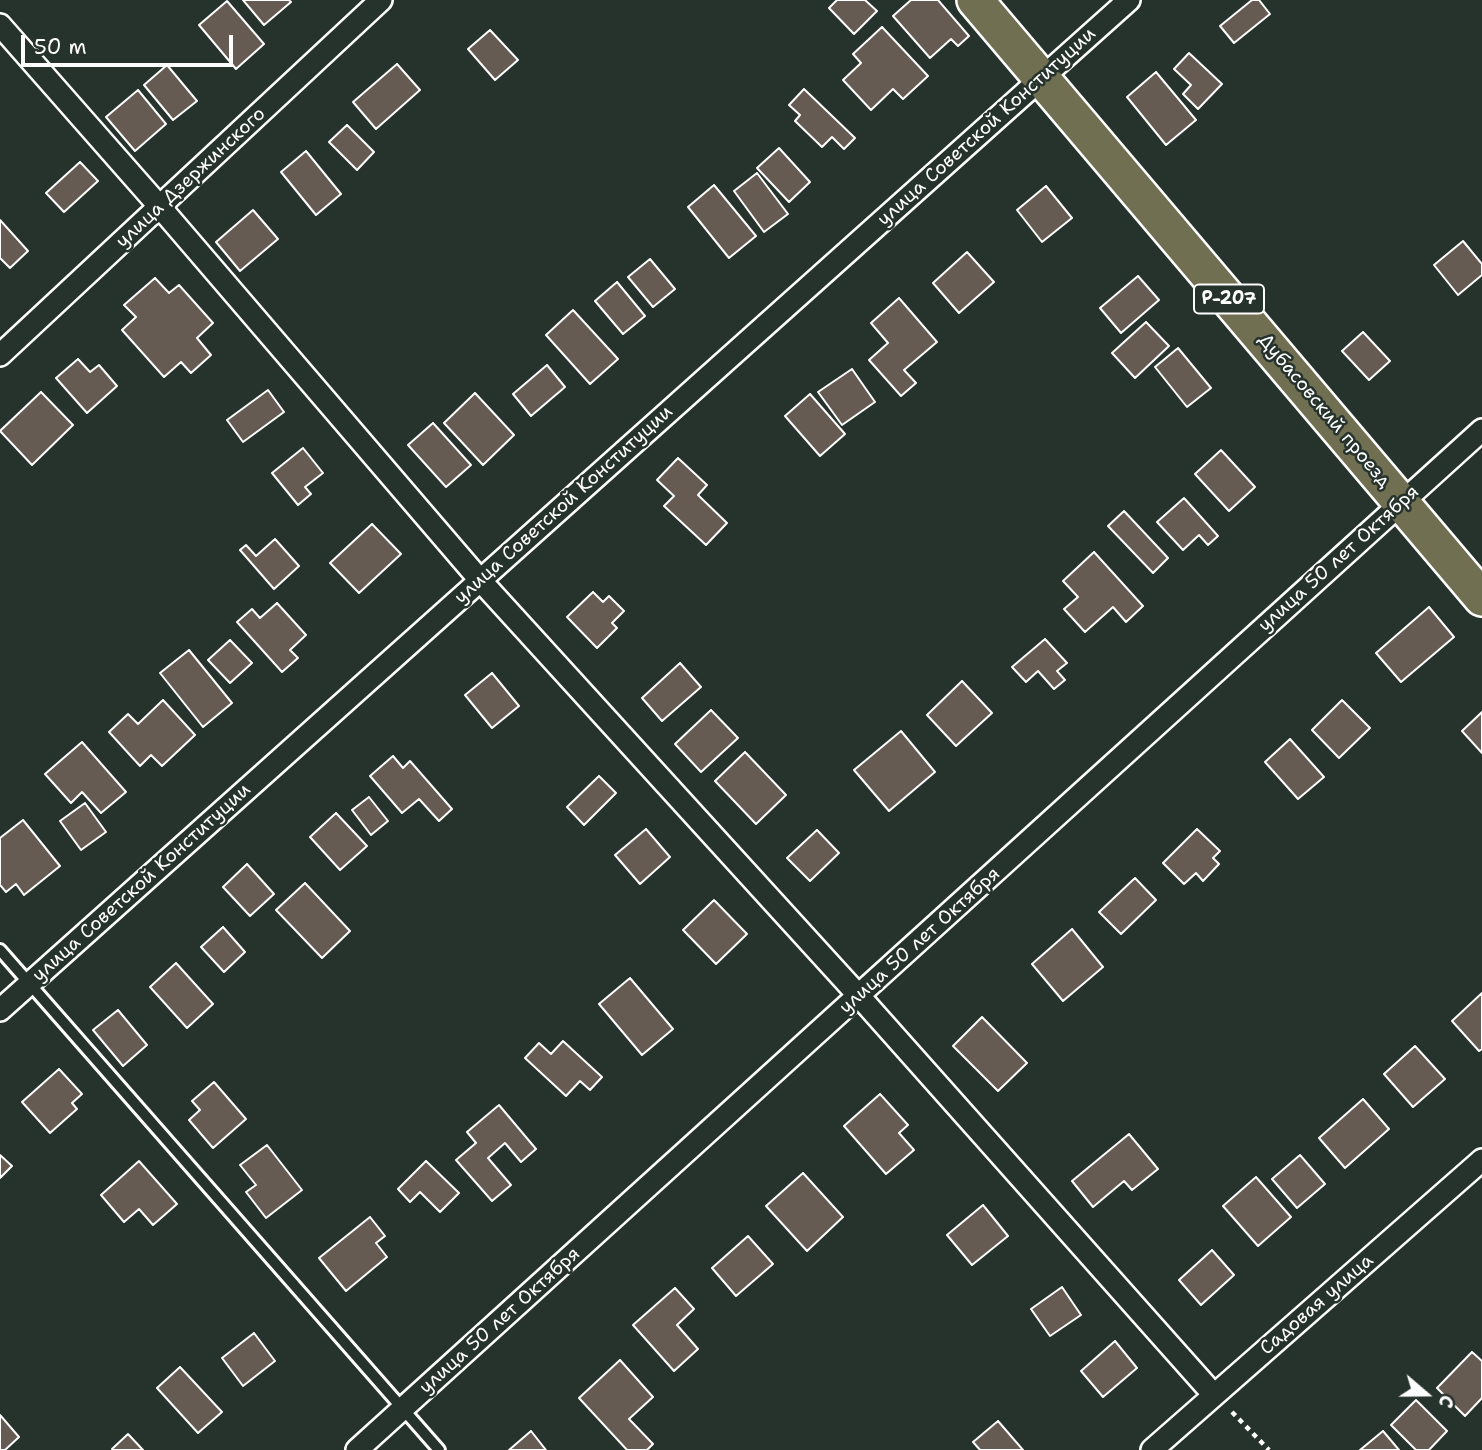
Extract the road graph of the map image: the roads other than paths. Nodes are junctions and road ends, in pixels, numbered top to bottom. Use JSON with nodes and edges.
{"nodes":[{"id":1,"x":381,"y":0,"type":"edge"},
{"id":2,"x":975,"y":0,"type":"edge"},
{"id":3,"x":1129,"y":0,"type":"edge"},
{"id":4,"x":0,"y":25,"type":"edge"},
{"id":5,"x":1042,"y":78,"type":"junction"},
{"id":6,"x":160,"y":207,"type":"junction"},
{"id":7,"x":0,"y":355,"type":"edge"},
{"id":8,"x":1482,"y":430,"type":"edge"},
{"id":9,"x":1401,"y":502,"type":"junction"},
{"id":10,"x":480,"y":580,"type":"junction"},
{"id":11,"x":1482,"y":598,"type":"edge"},
{"id":12,"x":0,"y":950,"type":"edge"},
{"id":13,"x":29,"y":984,"type":"junction"},
{"id":14,"x":859,"y":996,"type":"junction"},
{"id":15,"x":0,"y":1010,"type":"edge"},
{"id":16,"x":1482,"y":1160,"type":"edge"},
{"id":17,"x":1214,"y":1395,"type":"junction"},
{"id":18,"x":402,"y":1409,"type":"junction"},
{"id":19,"x":357,"y":1450,"type":"edge"},
{"id":20,"x":439,"y":1450,"type":"edge"},
{"id":21,"x":1152,"y":1450,"type":"edge"}],
"edges":[{"from":1,"to":6,"type":"street","name":"улица Дзержинского"},
{"from":2,"to":5,"type":"main road","name":"Дубасовский проезд","number":"Р-207"},
{"from":3,"to":5,"type":"street","name":"улица Советской Конституции"},
{"from":4,"to":6,"type":"street"},
{"from":5,"to":9,"type":"main road","name":"Дубасовский проезд","number":"Р-207"},
{"from":5,"to":10,"type":"street","name":"улица Советской Конституции"},
{"from":6,"to":7,"type":"street","name":"улица Дзержинского"},
{"from":6,"to":10,"type":"street"},
{"from":8,"to":9,"type":"street","name":"улица 50 лет Октября"},
{"from":9,"to":11,"type":"main road","name":"Дубасовский проезд","number":"Р-207"},
{"from":9,"to":14,"type":"street","name":"улица 50 лет Октября"},
{"from":10,"to":13,"type":"street","name":"улица Советской Конституции"},
{"from":10,"to":14,"type":"street"},
{"from":12,"to":13,"type":"lane"},
{"from":13,"to":15,"type":"street","name":"улица Советской Конституции"},
{"from":13,"to":18,"type":"lane"},
{"from":14,"to":17,"type":"street"},
{"from":14,"to":18,"type":"street","name":"улица 50 лет Октября"},
{"from":16,"to":17,"type":"street","name":"Садовая улица"},
{"from":17,"to":21,"type":"street","name":"Садовая улица"},
{"from":18,"to":19,"type":"street","name":"улица 50 лет Октября"},
{"from":18,"to":20,"type":"lane"}]}
